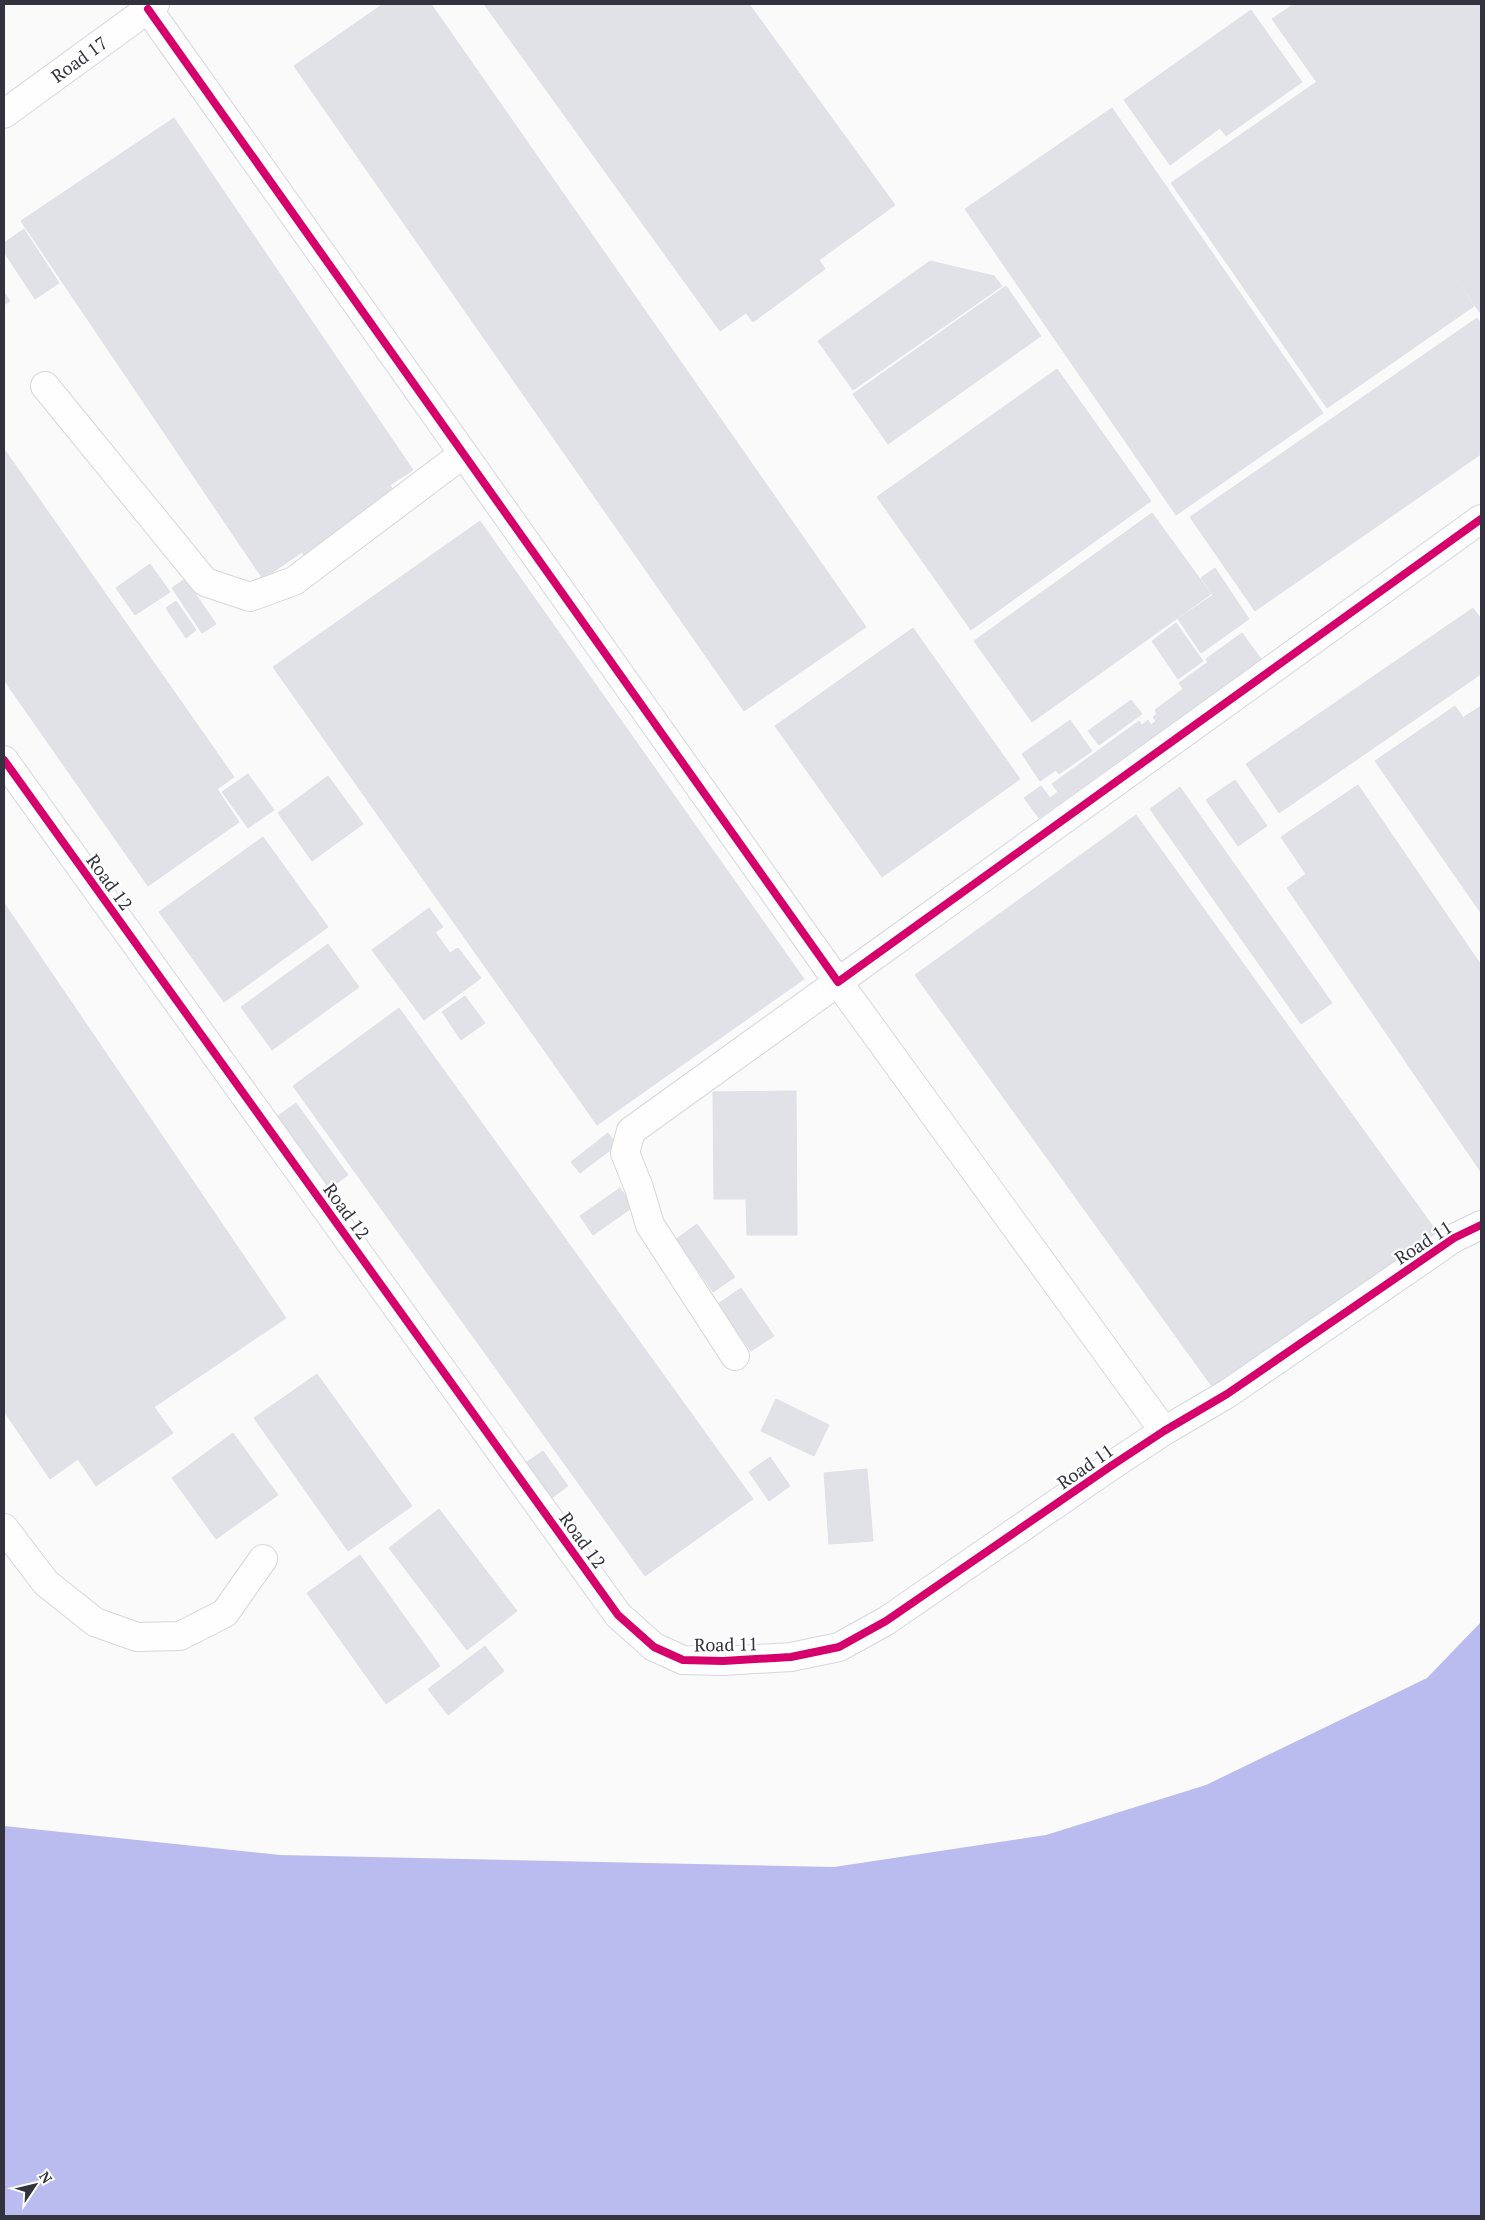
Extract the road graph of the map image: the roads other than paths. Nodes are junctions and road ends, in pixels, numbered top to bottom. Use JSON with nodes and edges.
{"nodes":[{"id":1,"x":152,"y":6,"type":"edge"},
{"id":2,"x":4,"y":114,"type":"edge"},
{"id":3,"x":45,"y":386,"type":"dead end"},
{"id":4,"x":463,"y":454,"type":"junction"},
{"id":5,"x":1481,"y":519,"type":"edge"},
{"id":6,"x":4,"y":760,"type":"edge"},
{"id":7,"x":838,"y":982,"type":"junction"},
{"id":8,"x":1481,"y":1225,"type":"edge"},
{"id":9,"x":735,"y":1356,"type":"dead end"},
{"id":10,"x":1164,"y":1431,"type":"junction"},
{"id":11,"x":4,"y":1528,"type":"edge"},
{"id":12,"x":263,"y":1559,"type":"dead end"},
{"id":13,"x":683,"y":1660,"type":"joint"}],
"edges":[{"from":1,"to":2,"type":"street","name":"Road 17"},
{"from":1,"to":4,"type":"street"},
{"from":3,"to":4,"type":"street"},
{"from":4,"to":7,"type":"street"},
{"from":5,"to":7,"type":"street"},
{"from":6,"to":13,"type":"street","name":"Road 12"},
{"from":7,"to":9,"type":"street"},
{"from":7,"to":10,"type":"street"},
{"from":8,"to":10,"type":"street","name":"Road 11"},
{"from":10,"to":13,"type":"street","name":"Road 11"},
{"from":11,"to":12,"type":"street"}]}
